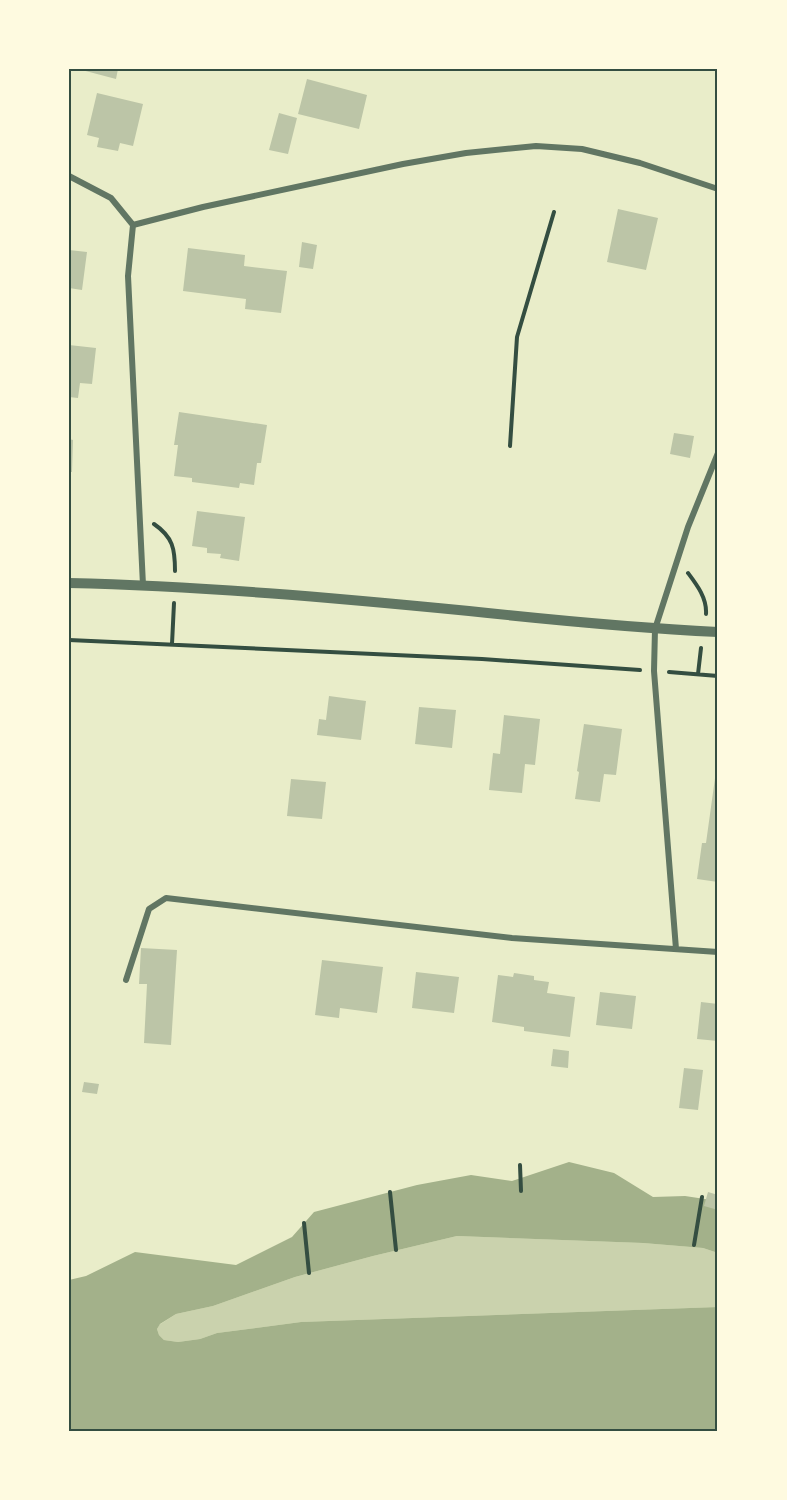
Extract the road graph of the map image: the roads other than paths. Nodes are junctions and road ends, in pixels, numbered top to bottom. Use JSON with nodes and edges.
{"nodes":[{"id":1,"x":69,"y":176,"type":"edge"},
{"id":2,"x":718,"y":189,"type":"edge"},
{"id":3,"x":133,"y":225,"type":"junction"},
{"id":4,"x":718,"y":453,"type":"edge"},
{"id":5,"x":69,"y":583,"type":"edge"},
{"id":6,"x":143,"y":585,"type":"junction"},
{"id":7,"x":655,"y":630,"type":"junction"},
{"id":8,"x":718,"y":632,"type":"edge"},
{"id":9,"x":676,"y":949,"type":"junction"},
{"id":10,"x":718,"y":952,"type":"edge"},
{"id":11,"x":126,"y":980,"type":"dead end"}],
"edges":[{"from":1,"to":3,"type":"street"},
{"from":2,"to":3,"type":"street"},
{"from":3,"to":6,"type":"street"},
{"from":4,"to":7,"type":"street"},
{"from":5,"to":6,"type":"street"},
{"from":6,"to":7,"type":"street"},
{"from":7,"to":8,"type":"street"},
{"from":7,"to":9,"type":"street"},
{"from":9,"to":10,"type":"street"},
{"from":9,"to":11,"type":"street"}]}
